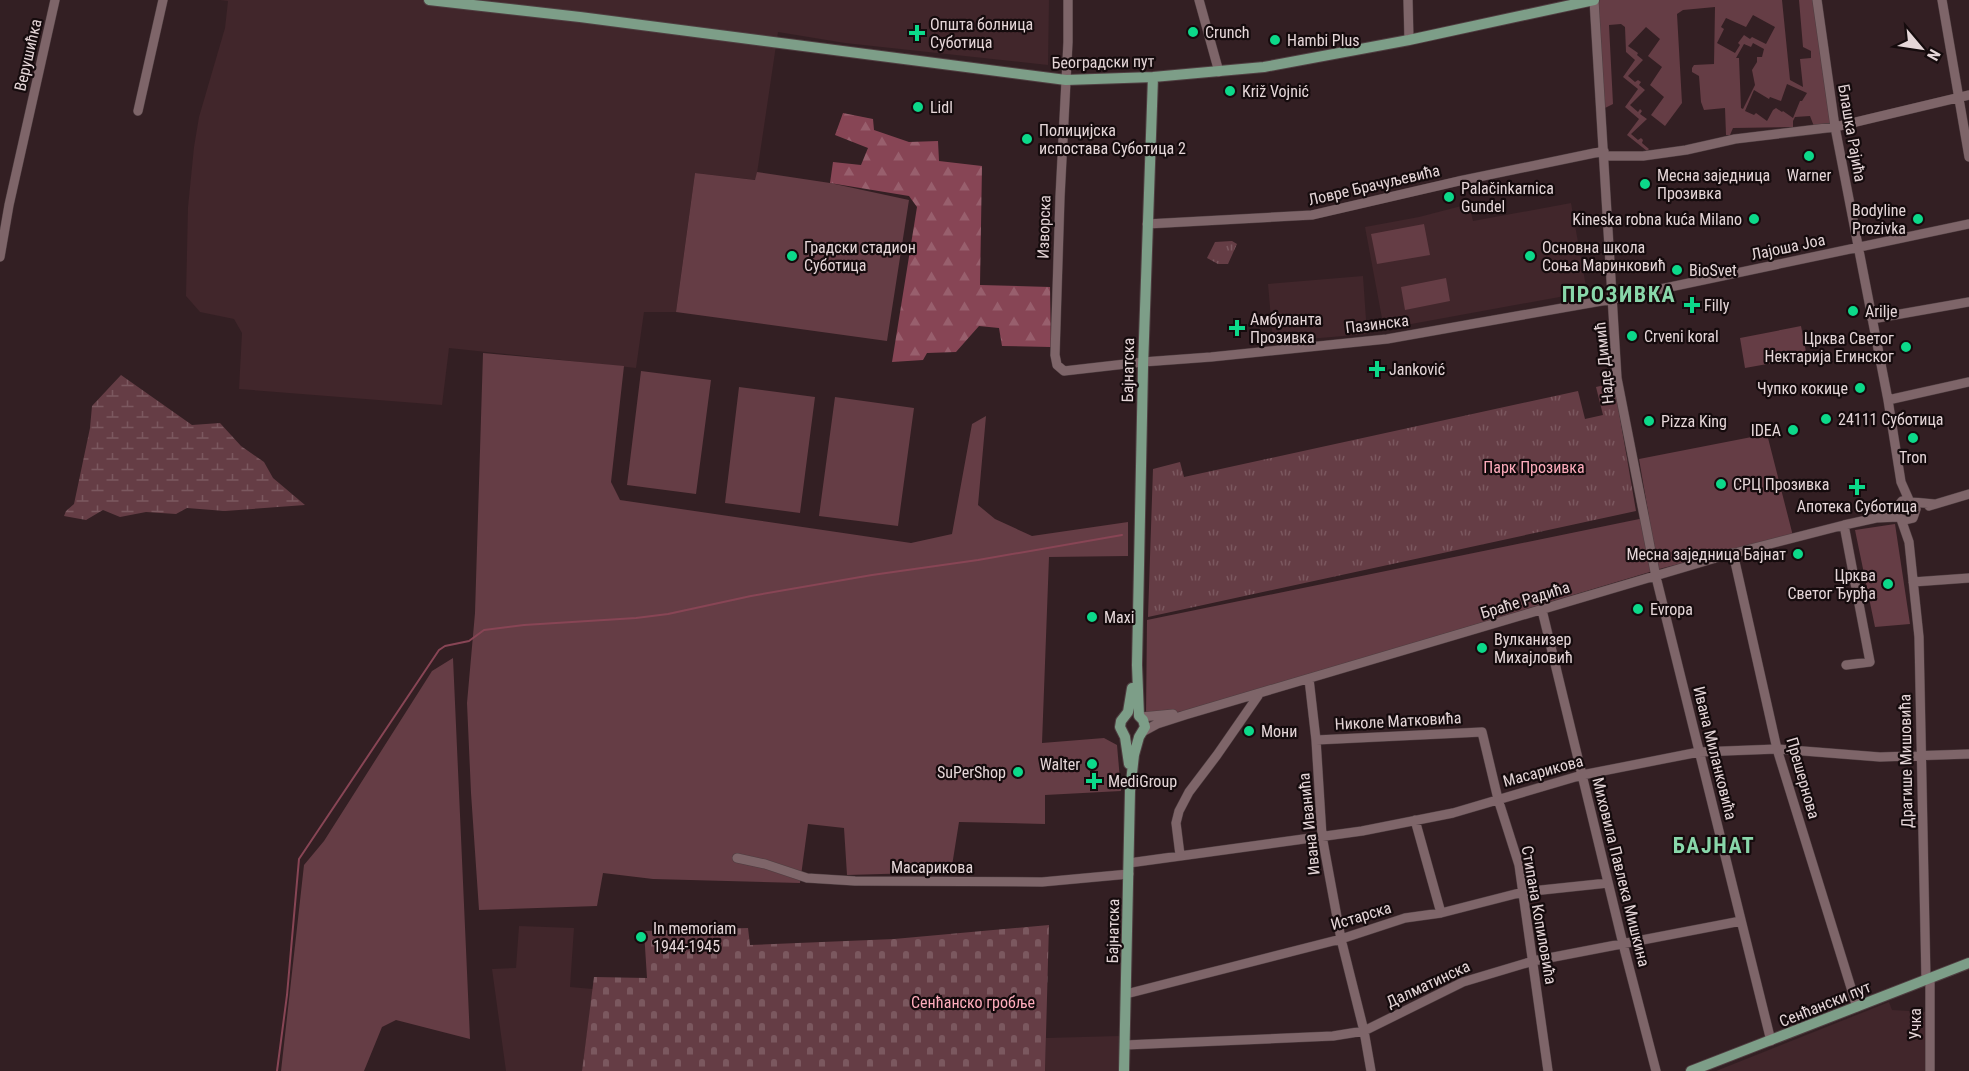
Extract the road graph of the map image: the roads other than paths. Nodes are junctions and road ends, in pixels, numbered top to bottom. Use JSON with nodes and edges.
{"nodes":[{"id":1,"x":55,"y":0,"type":"edge"},
{"id":2,"x":163,"y":0,"type":"edge"},
{"id":3,"x":429,"y":0,"type":"edge"},
{"id":4,"x":1068,"y":0,"type":"edge"},
{"id":5,"x":1199,"y":0,"type":"edge"},
{"id":6,"x":1408,"y":0,"type":"edge"},
{"id":7,"x":1594,"y":0,"type":"edge"},
{"id":8,"x":1817,"y":0,"type":"edge"},
{"id":9,"x":1942,"y":0,"type":"edge"},
{"id":10,"x":1409,"y":40,"type":"junction"},
{"id":11,"x":1219,"y":72,"type":"junction"},
{"id":12,"x":1153,"y":77,"type":"junction"},
{"id":13,"x":1066,"y":80,"type":"junction"},
{"id":14,"x":1969,"y":95,"type":"edge"},
{"id":15,"x":1958,"y":97,"type":"junction"},
{"id":16,"x":138,"y":111,"type":"dead end"},
{"id":17,"x":1834,"y":128,"type":"junction"},
{"id":18,"x":1604,"y":153,"type":"junction"},
{"id":19,"x":1969,"y":157,"type":"edge"},
{"id":20,"x":4,"y":204,"type":"edge"},
{"id":21,"x":1147,"y":224,"type":"junction"},
{"id":22,"x":1969,"y":224,"type":"edge"},
{"id":23,"x":1857,"y":248,"type":"junction"},
{"id":24,"x":0,"y":257,"type":"edge"},
{"id":25,"x":1613,"y":299,"type":"junction"},
{"id":26,"x":1969,"y":302,"type":"edge"},
{"id":27,"x":1872,"y":319,"type":"junction"},
{"id":28,"x":1143,"y":362,"type":"junction"},
{"id":29,"x":1969,"y":382,"type":"edge"},
{"id":30,"x":1888,"y":400,"type":"junction"},
{"id":31,"x":1900,"y":482,"type":"junction"},
{"id":32,"x":1969,"y":494,"type":"edge"},
{"id":33,"x":1914,"y":508,"type":"junction"},
{"id":34,"x":1898,"y":512,"type":"junction"},
{"id":35,"x":1844,"y":525,"type":"junction"},
{"id":36,"x":1909,"y":542,"type":"junction"},
{"id":37,"x":1733,"y":554,"type":"junction"},
{"id":38,"x":1656,"y":577,"type":"junction"},
{"id":39,"x":1969,"y":578,"type":"edge"},
{"id":40,"x":1913,"y":582,"type":"junction"},
{"id":41,"x":1542,"y":610,"type":"junction"},
{"id":42,"x":1137,"y":664,"type":"junction"},
{"id":43,"x":1846,"y":665,"type":"dead end"},
{"id":44,"x":1309,"y":679,"type":"junction"},
{"id":45,"x":1260,"y":693,"type":"junction"},
{"id":46,"x":1185,"y":715,"type":"junction"},
{"id":47,"x":1126,"y":716,"type":"junction"},
{"id":48,"x":1140,"y":716,"type":"junction"},
{"id":49,"x":1482,"y":732,"type":"joint"},
{"id":50,"x":1141,"y":734,"type":"junction"},
{"id":51,"x":1125,"y":736,"type":"junction"},
{"id":52,"x":1316,"y":741,"type":"junction"},
{"id":53,"x":1778,"y":749,"type":"junction"},
{"id":54,"x":1699,"y":752,"type":"junction"},
{"id":55,"x":1969,"y":754,"type":"edge"},
{"id":56,"x":1921,"y":755,"type":"junction"},
{"id":57,"x":1582,"y":775,"type":"junction"},
{"id":58,"x":1130,"y":791,"type":"junction"},
{"id":59,"x":1498,"y":799,"type":"junction"},
{"id":60,"x":1415,"y":820,"type":"junction"},
{"id":61,"x":1322,"y":836,"type":"junction"},
{"id":62,"x":1180,"y":855,"type":"junction"},
{"id":63,"x":737,"y":858,"type":"dead end"},
{"id":64,"x":1129,"y":869,"type":"junction"},
{"id":65,"x":1608,"y":884,"type":"junction"},
{"id":66,"x":1523,"y":892,"type":"junction"},
{"id":67,"x":1441,"y":913,"type":"junction"},
{"id":68,"x":1741,"y":921,"type":"junction"},
{"id":69,"x":1341,"y":939,"type":"junction"},
{"id":70,"x":1623,"y":944,"type":"junction"},
{"id":71,"x":1533,"y":961,"type":"junction"},
{"id":72,"x":1969,"y":963,"type":"edge"},
{"id":73,"x":1928,"y":979,"type":"junction"},
{"id":74,"x":1126,"y":994,"type":"junction"},
{"id":75,"x":1857,"y":1007,"type":"junction"},
{"id":76,"x":1364,"y":1030,"type":"junction"},
{"id":77,"x":1771,"y":1041,"type":"junction"},
{"id":78,"x":1125,"y":1045,"type":"junction"},
{"id":79,"x":1124,"y":1071,"type":"edge"},
{"id":80,"x":1371,"y":1071,"type":"edge"},
{"id":81,"x":1548,"y":1071,"type":"edge"},
{"id":82,"x":1656,"y":1071,"type":"edge"},
{"id":83,"x":1691,"y":1071,"type":"edge"},
{"id":84,"x":1930,"y":1071,"type":"edge"}],
"edges":[{"from":1,"to":20,"type":"street","name":"Верушићка"},
{"from":2,"to":16,"type":"street"},
{"from":3,"to":13,"type":"main road","name":"Београдски пут"},
{"from":4,"to":13,"type":"street","name":"Изворска"},
{"from":5,"to":11,"type":"street"},
{"from":6,"to":10,"type":"street"},
{"from":7,"to":10,"type":"main road","name":"Београдски пут"},
{"from":7,"to":18,"type":"street","name":"Наде Димић"},
{"from":8,"to":17,"type":"street","name":"Блашка Рајића"},
{"from":9,"to":15,"type":"street"},
{"from":10,"to":11,"type":"main road","name":"Београдски пут"},
{"from":11,"to":12,"type":"main road","name":"Београдски пут"},
{"from":12,"to":13,"type":"main road","name":"Београдски пут"},
{"from":12,"to":21,"type":"main road","name":"Бајнатска"},
{"from":13,"to":28,"type":"street","name":"Изворска"},
{"from":14,"to":15,"type":"street","name":"Ловре Брачуљевића"},
{"from":15,"to":17,"type":"street","name":"Ловре Брачуљевића"},
{"from":15,"to":19,"type":"street"},
{"from":17,"to":18,"type":"street","name":"Ловре Брачуљевића"},
{"from":17,"to":23,"type":"street","name":"Блашка Рајића"},
{"from":18,"to":21,"type":"street","name":"Ловре Брачуљевића"},
{"from":18,"to":25,"type":"street","name":"Наде Димић"},
{"from":20,"to":24,"type":"street","name":"Верушићка"},
{"from":21,"to":28,"type":"main road","name":"Бајнатска"},
{"from":22,"to":23,"type":"street","name":"Лајоша Јоа"},
{"from":23,"to":25,"type":"street","name":"Лајоша Јоа"},
{"from":23,"to":27,"type":"street","name":"Блашка Рајића"},
{"from":25,"to":28,"type":"street","name":"Пазинска"},
{"from":25,"to":38,"type":"street","name":"Наде Димић"},
{"from":26,"to":27,"type":"street"},
{"from":27,"to":30,"type":"street","name":"Блашка Рајића"},
{"from":28,"to":42,"type":"main road","name":"Бајнатска"},
{"from":29,"to":30,"type":"street"},
{"from":30,"to":31,"type":"street","name":"Блашка Рајића"},
{"from":31,"to":33,"type":"street","name":"Блашка Рајића"},
{"from":31,"to":34,"type":"street","name":"Блашка Рајића"},
{"from":32,"to":33,"type":"street"},
{"from":33,"to":34,"type":"street"},
{"from":33,"to":34,"type":"street"},
{"from":33,"to":36,"type":"street","name":"Драгише Мишовића"},
{"from":34,"to":35,"type":"street","name":"Браће Радића"},
{"from":34,"to":36,"type":"street","name":"Драгише Мишовића"},
{"from":35,"to":37,"type":"street","name":"Браће Радића"},
{"from":35,"to":43,"type":"street"},
{"from":36,"to":40,"type":"street","name":"Драгише Мишовића"},
{"from":37,"to":38,"type":"street","name":"Браће Радића"},
{"from":37,"to":53,"type":"street","name":"Прешернова"},
{"from":38,"to":41,"type":"street","name":"Браће Радића"},
{"from":38,"to":54,"type":"street","name":"Ивана Миланковића"},
{"from":39,"to":40,"type":"street"},
{"from":40,"to":56,"type":"street","name":"Драгише Мишовића"},
{"from":41,"to":44,"type":"street","name":"Браће Радића"},
{"from":41,"to":57,"type":"street","name":"Миховила Павлека Мишкина"},
{"from":42,"to":47,"type":"main road","name":"Бајнатска"},
{"from":42,"to":48,"type":"main road","name":"Бајнатска"},
{"from":44,"to":45,"type":"street","name":"Браће Радића"},
{"from":44,"to":52,"type":"street","name":"Ивана Иванића"},
{"from":45,"to":46,"type":"street","name":"Браће Радића"},
{"from":45,"to":62,"type":"street"},
{"from":46,"to":48,"type":"street","name":"Браће Радића"},
{"from":46,"to":50,"type":"street","name":"Браће Радића"},
{"from":47,"to":48,"type":"main road"},
{"from":47,"to":51,"type":"main road","name":"Бајнатска"},
{"from":48,"to":50,"type":"main road","name":"Бајнатска"},
{"from":49,"to":52,"type":"street","name":"Николе Матковића"},
{"from":49,"to":59,"type":"street","name":"Стипана Копиловића"},
{"from":50,"to":51,"type":"main road"},
{"from":50,"to":58,"type":"main road","name":"Бајнатска"},
{"from":51,"to":58,"type":"main road","name":"Бајнатска"},
{"from":52,"to":61,"type":"street","name":"Ивана Иванића"},
{"from":53,"to":54,"type":"street","name":"Масарикова"},
{"from":53,"to":56,"type":"street","name":"Масарикова"},
{"from":53,"to":75,"type":"street","name":"Прешернова"},
{"from":54,"to":57,"type":"street","name":"Масарикова"},
{"from":54,"to":68,"type":"street","name":"Ивана Миланковића"},
{"from":55,"to":56,"type":"street","name":"Масарикова"},
{"from":56,"to":73,"type":"street","name":"Драгише Мишовића"},
{"from":57,"to":59,"type":"street","name":"Масарикова"},
{"from":57,"to":65,"type":"street","name":"Миховила Павлека Мишкина"},
{"from":58,"to":64,"type":"main road","name":"Бајнатска"},
{"from":59,"to":60,"type":"street","name":"Масарикова"},
{"from":59,"to":66,"type":"street","name":"Стипана Копиловића"},
{"from":60,"to":61,"type":"street","name":"Масарикова"},
{"from":60,"to":67,"type":"street"},
{"from":61,"to":62,"type":"street","name":"Масарикова"},
{"from":61,"to":69,"type":"street","name":"Ивана Иванића"},
{"from":62,"to":64,"type":"street","name":"Масарикова"},
{"from":63,"to":64,"type":"street","name":"Масарикова"},
{"from":64,"to":74,"type":"main road","name":"Бајнатска"},
{"from":65,"to":66,"type":"street","name":"Истарска"},
{"from":65,"to":70,"type":"street","name":"Миховила Павлека Мишкина"},
{"from":66,"to":67,"type":"street","name":"Истарска"},
{"from":66,"to":71,"type":"street","name":"Стипана Копиловића"},
{"from":67,"to":69,"type":"street","name":"Истарска"},
{"from":68,"to":70,"type":"street","name":"Далматинска"},
{"from":68,"to":77,"type":"street","name":"Ивана Миланковића"},
{"from":69,"to":74,"type":"street","name":"Истарска"},
{"from":69,"to":76,"type":"street","name":"Ивана Иванића"},
{"from":70,"to":71,"type":"street","name":"Далматинска"},
{"from":70,"to":82,"type":"street","name":"Миховила Павлека Мишкина"},
{"from":71,"to":76,"type":"street","name":"Далматинска"},
{"from":71,"to":81,"type":"street","name":"Стипана Копиловића"},
{"from":72,"to":73,"type":"main road","name":"Сенћански пут"},
{"from":73,"to":75,"type":"main road","name":"Сенћански пут"},
{"from":73,"to":84,"type":"street","name":"Учка"},
{"from":74,"to":78,"type":"main road","name":"Бајнатска"},
{"from":75,"to":77,"type":"main road","name":"Сенћански пут"},
{"from":76,"to":78,"type":"street","name":"Далматинска"},
{"from":76,"to":80,"type":"street","name":"Ивана Иванића"},
{"from":77,"to":83,"type":"main road","name":"Сенћански пут"},
{"from":78,"to":79,"type":"main road","name":"Бајнатска"}]}
